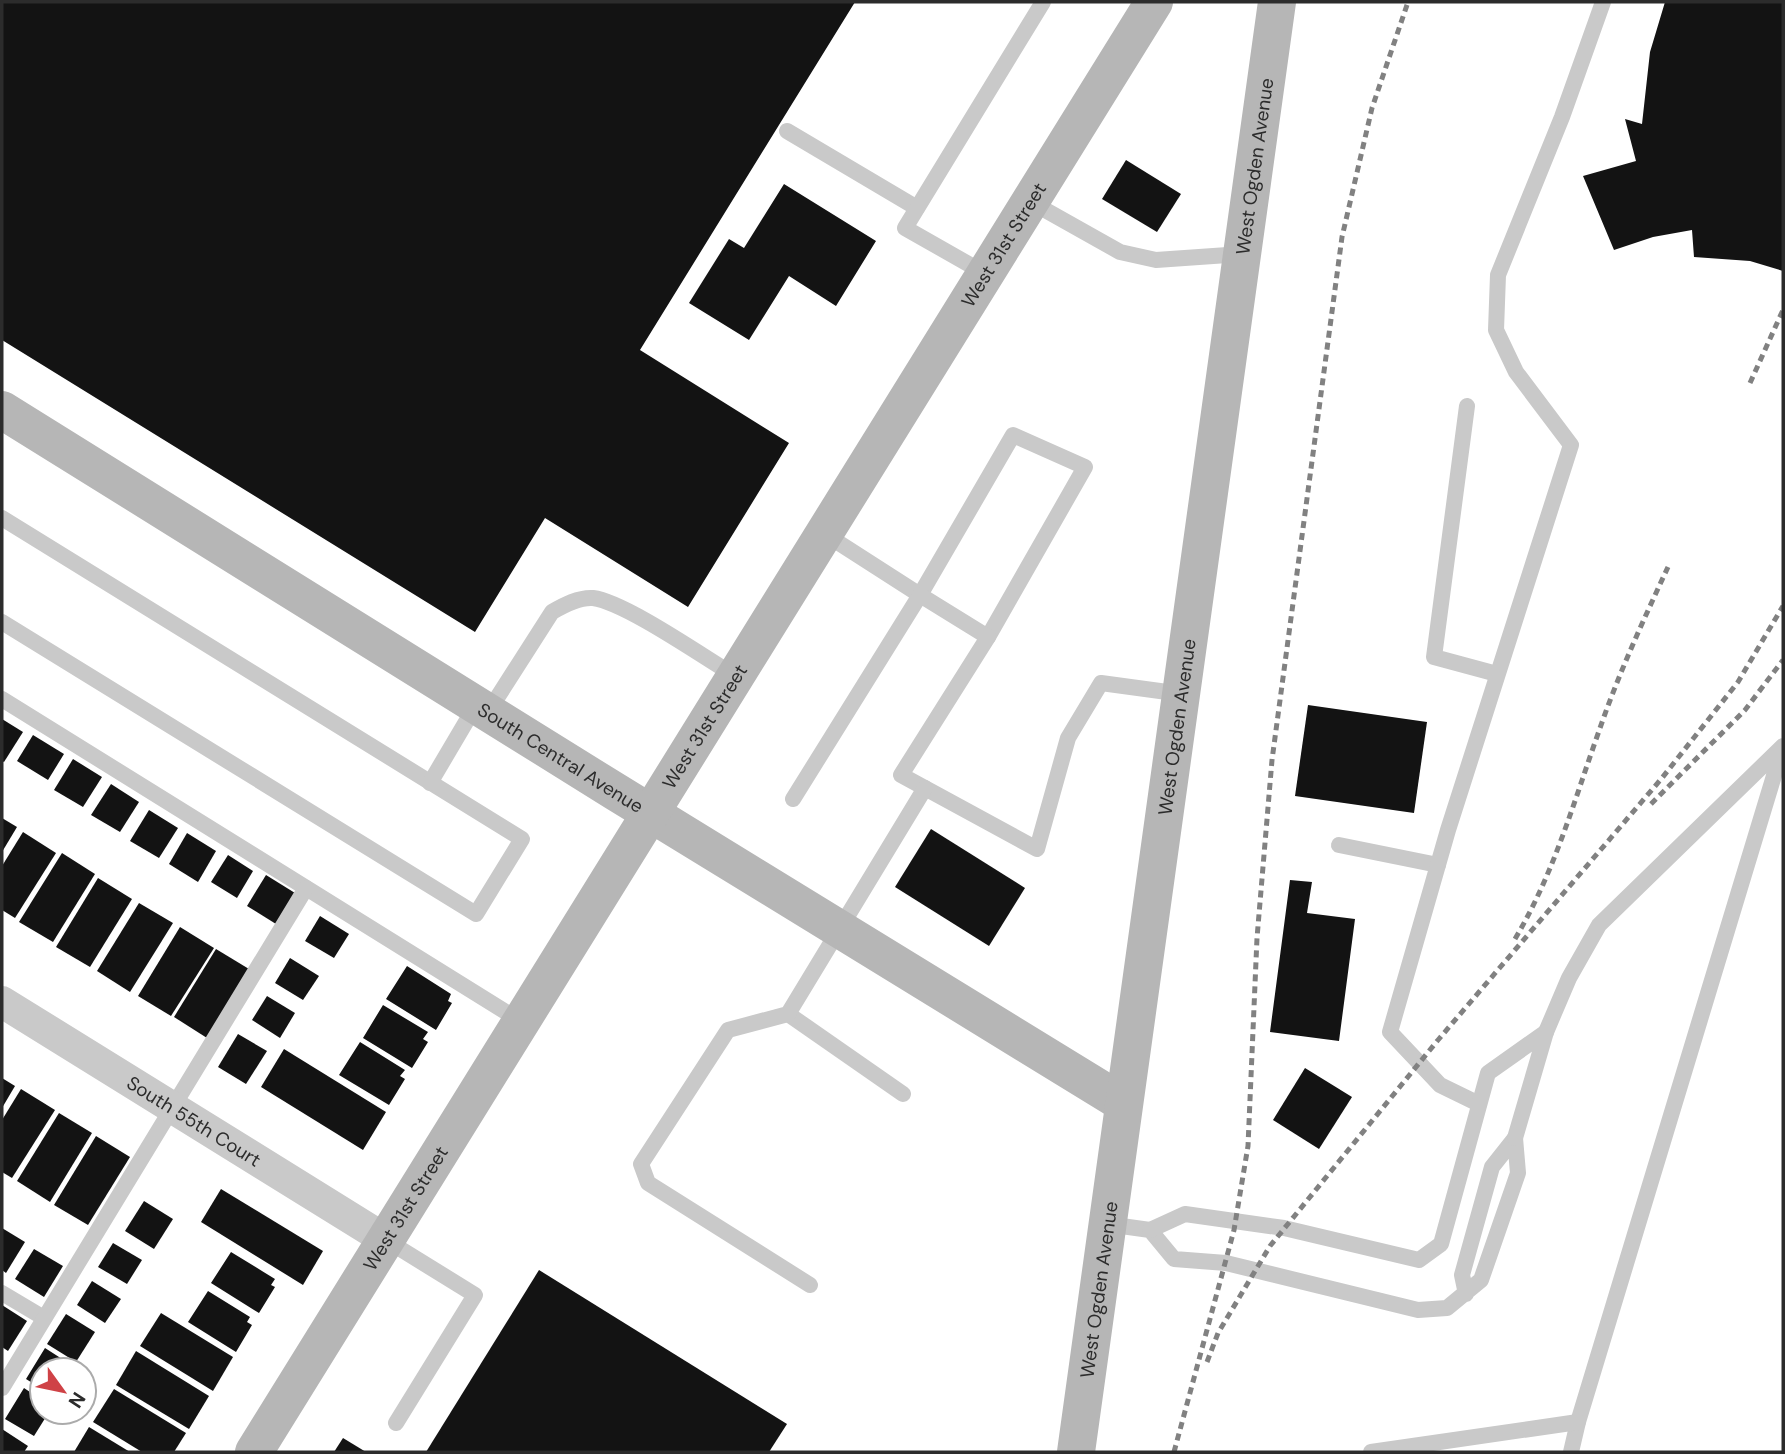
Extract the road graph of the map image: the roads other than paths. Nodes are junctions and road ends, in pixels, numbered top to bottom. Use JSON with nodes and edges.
{"nodes":[{"id":1,"x":1043,"y":2,"type":"edge"},
{"id":2,"x":1154,"y":2,"type":"edge"},
{"id":3,"x":1277,"y":2,"type":"edge"},
{"id":4,"x":1603,"y":2,"type":"edge"},
{"id":5,"x":787,"y":131,"type":"dead end"},
{"id":6,"x":1031,"y":202,"type":"junction"},
{"id":7,"x":917,"y":208,"type":"junction"},
{"id":8,"x":1242,"y":254,"type":"junction"},
{"id":9,"x":986,"y":274,"type":"junction"},
{"id":10,"x":1467,"y":406,"type":"dead end"},
{"id":11,"x":2,"y":410,"type":"edge"},
{"id":12,"x":2,"y":518,"type":"edge"},
{"id":13,"x":825,"y":534,"type":"junction"},
{"id":14,"x":919,"y":595,"type":"junction"},
{"id":15,"x":2,"y":622,"type":"edge"},
{"id":16,"x":988,"y":637,"type":"junction"},
{"id":17,"x":1497,"y":674,"type":"junction"},
{"id":18,"x":737,"y":677,"type":"junction"},
{"id":19,"x":1182,"y":694,"type":"junction"},
{"id":20,"x":2,"y":699,"type":"edge"},
{"id":21,"x":482,"y":709,"type":"junction"},
{"id":22,"x":1783,"y":746,"type":"edge"},
{"id":23,"x":430,"y":783,"type":"junction"},
{"id":24,"x":925,"y":788,"type":"junction"},
{"id":25,"x":793,"y":799,"type":"dead end"},
{"id":26,"x":651,"y":814,"type":"junction"},
{"id":27,"x":1339,"y":845,"type":"dead end"},
{"id":28,"x":1438,"y":865,"type":"junction"},
{"id":29,"x":306,"y":888,"type":"junction"},
{"id":30,"x":841,"y":929,"type":"junction"},
{"id":31,"x":2,"y":1002,"type":"edge"},
{"id":32,"x":788,"y":1014,"type":"junction"},
{"id":33,"x":522,"y":1022,"type":"junction"},
{"id":34,"x":1546,"y":1032,"type":"junction"},
{"id":35,"x":904,"y":1094,"type":"dead end"},
{"id":36,"x":1123,"y":1103,"type":"junction"},
{"id":37,"x":1479,"y":1104,"type":"junction"},
{"id":38,"x":172,"y":1109,"type":"junction"},
{"id":39,"x":1515,"y":1138,"type":"junction"},
{"id":40,"x":1107,"y":1224,"type":"junction"},
{"id":41,"x":1150,"y":1230,"type":"junction"},
{"id":42,"x":386,"y":1240,"type":"junction"},
{"id":43,"x":810,"y":1285,"type":"dead end"},
{"id":44,"x":2,"y":1293,"type":"edge"},
{"id":45,"x":1466,"y":1294,"type":"junction"},
{"id":46,"x":44,"y":1318,"type":"junction"},
{"id":47,"x":2,"y":1388,"type":"edge"},
{"id":48,"x":1578,"y":1422,"type":"junction"},
{"id":49,"x":396,"y":1423,"type":"dead end"},
{"id":50,"x":254,"y":1452,"type":"edge"},
{"id":51,"x":1076,"y":1452,"type":"edge"},
{"id":52,"x":1371,"y":1452,"type":"edge"},
{"id":53,"x":1571,"y":1452,"type":"edge"}],
"edges":[{"from":1,"to":7,"type":"lane"},
{"from":2,"to":6,"type":"main road","name":"West 31st Street"},
{"from":3,"to":8,"type":"main road","name":"West Ogden Avenue"},
{"from":4,"to":17,"type":"lane"},
{"from":5,"to":7,"type":"lane"},
{"from":6,"to":8,"type":"lane"},
{"from":6,"to":9,"type":"main road","name":"West 31st Street"},
{"from":7,"to":9,"type":"lane"},
{"from":8,"to":19,"type":"main road","name":"West Ogden Avenue"},
{"from":9,"to":13,"type":"main road","name":"West 31st Street"},
{"from":10,"to":17,"type":"lane"},
{"from":11,"to":21,"type":"main road","name":"South Central Avenue"},
{"from":12,"to":23,"type":"lane"},
{"from":13,"to":14,"type":"lane"},
{"from":13,"to":18,"type":"main road","name":"West 31st Street"},
{"from":14,"to":16,"type":"lane"},
{"from":14,"to":16,"type":"lane"},
{"from":14,"to":25,"type":"lane"},
{"from":15,"to":23,"type":"lane"},
{"from":16,"to":24,"type":"lane"},
{"from":17,"to":28,"type":"lane"},
{"from":18,"to":21,"type":"lane"},
{"from":18,"to":26,"type":"main road","name":"West 31st Street"},
{"from":19,"to":24,"type":"lane"},
{"from":19,"to":36,"type":"main road","name":"West Ogden Avenue"},
{"from":20,"to":29,"type":"lane"},
{"from":21,"to":23,"type":"lane"},
{"from":21,"to":26,"type":"main road","name":"South Central Avenue"},
{"from":22,"to":34,"type":"lane"},
{"from":22,"to":48,"type":"lane"},
{"from":24,"to":30,"type":"lane"},
{"from":26,"to":30,"type":"main road","name":"South Central Avenue"},
{"from":26,"to":33,"type":"main road","name":"West 31st Street"},
{"from":27,"to":28,"type":"lane"},
{"from":28,"to":37,"type":"lane"},
{"from":29,"to":33,"type":"lane"},
{"from":29,"to":38,"type":"lane"},
{"from":30,"to":32,"type":"lane"},
{"from":30,"to":36,"type":"main road","name":"South Central Avenue"},
{"from":31,"to":38,"type":"street","name":"South 55th Court"},
{"from":32,"to":35,"type":"lane"},
{"from":32,"to":43,"type":"lane"},
{"from":33,"to":42,"type":"main road","name":"West 31st Street"},
{"from":34,"to":37,"type":"lane"},
{"from":34,"to":39,"type":"lane"},
{"from":36,"to":40,"type":"main road","name":"West Ogden Avenue"},
{"from":37,"to":41,"type":"lane"},
{"from":38,"to":42,"type":"street","name":"South 55th Court"},
{"from":38,"to":46,"type":"lane"},
{"from":39,"to":45,"type":"lane"},
{"from":39,"to":45,"type":"lane"},
{"from":40,"to":41,"type":"lane"},
{"from":40,"to":51,"type":"main road","name":"West Ogden Avenue"},
{"from":41,"to":45,"type":"lane"},
{"from":42,"to":49,"type":"lane"},
{"from":42,"to":50,"type":"main road","name":"West 31st Street"},
{"from":44,"to":46,"type":"lane"},
{"from":46,"to":47,"type":"lane"},
{"from":48,"to":52,"type":"lane"},
{"from":48,"to":53,"type":"lane"}]}
